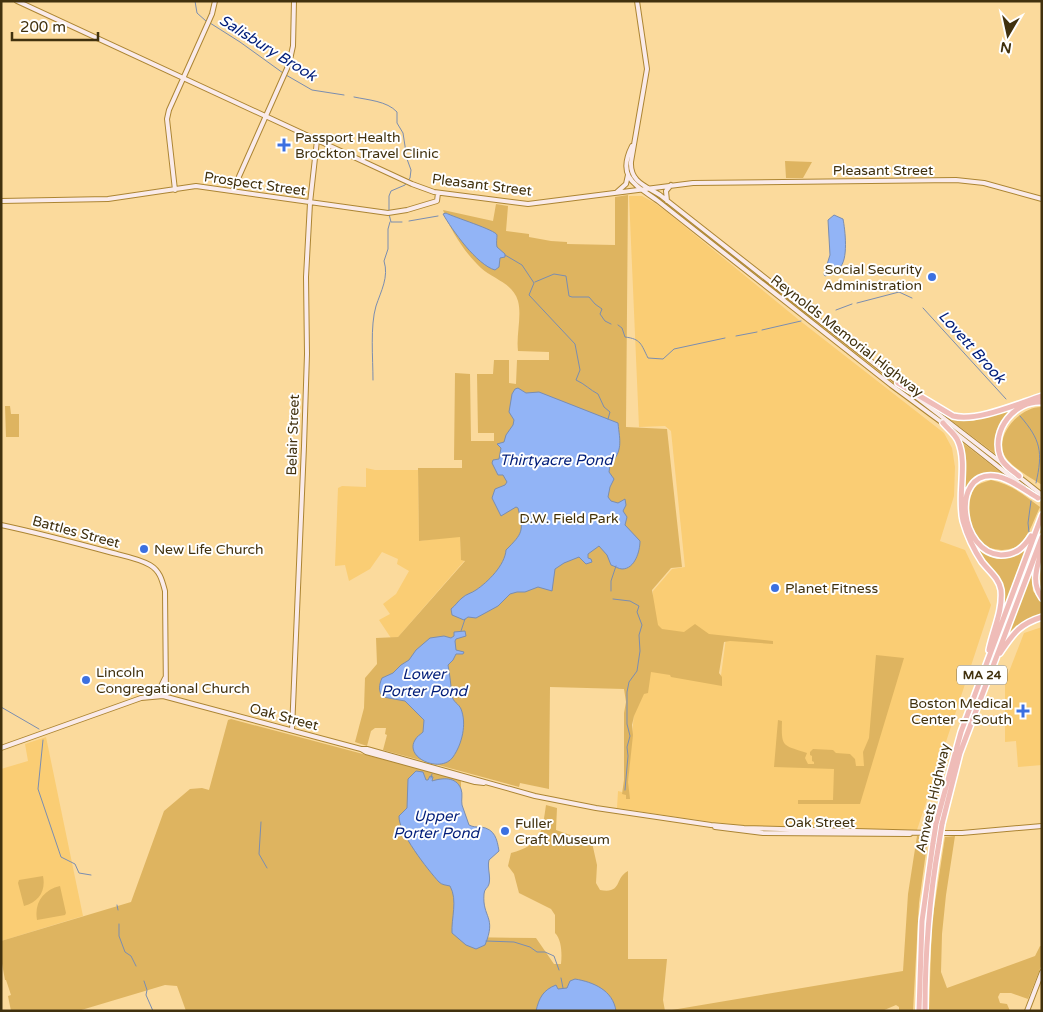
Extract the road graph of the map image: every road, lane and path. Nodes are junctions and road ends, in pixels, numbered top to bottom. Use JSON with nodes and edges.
{"nodes":[{"id":1,"x":17,"y":1,"type":"edge"},
{"id":2,"x":215,"y":1,"type":"edge"},
{"id":3,"x":294,"y":1,"type":"edge"},
{"id":4,"x":637,"y":1,"type":"edge"},
{"id":5,"x":182,"y":78,"type":"junction"},
{"id":6,"x":266,"y":116,"type":"junction"},
{"id":7,"x":317,"y":140,"type":"junction"},
{"id":8,"x":635,"y":142,"type":"junction"},
{"id":9,"x":628,"y":175,"type":"junction"},
{"id":10,"x":672,"y":185,"type":"junction"},
{"id":11,"x":646,"y":188,"type":"junction"},
{"id":12,"x":639,"y":189,"type":"junction"},
{"id":13,"x":175,"y":190,"type":"junction"},
{"id":14,"x":232,"y":190,"type":"junction"},
{"id":15,"x":617,"y":192,"type":"junction"},
{"id":16,"x":438,"y":193,"type":"junction"},
{"id":17,"x":1042,"y":199,"type":"edge"},
{"id":18,"x":1,"y":201,"type":"edge"},
{"id":19,"x":667,"y":201,"type":"junction"},
{"id":20,"x":310,"y":203,"type":"junction"},
{"id":21,"x":898,"y":383,"type":"junction"},
{"id":22,"x":1042,"y":396,"type":"edge"},
{"id":23,"x":1042,"y":402,"type":"edge"},
{"id":24,"x":943,"y":424,"type":"junction"},
{"id":25,"x":1019,"y":476,"type":"junction"},
{"id":26,"x":1041,"y":497,"type":"edge"},
{"id":27,"x":1042,"y":515,"type":"edge"},
{"id":28,"x":1,"y":526,"type":"edge"},
{"id":29,"x":1036,"y":529,"type":"junction"},
{"id":30,"x":1042,"y":537,"type":"edge"},
{"id":31,"x":1042,"y":548,"type":"edge"},
{"id":32,"x":1042,"y":598,"type":"edge"},
{"id":33,"x":1042,"y":617,"type":"edge"},
{"id":34,"x":996,"y":659,"type":"junction"},
{"id":35,"x":985,"y":666,"type":"junction"},
{"id":36,"x":166,"y":673,"type":"junction"},
{"id":37,"x":146,"y":697,"type":"junction"},
{"id":38,"x":166,"y":697,"type":"junction"},
{"id":39,"x":292,"y":730,"type":"junction"},
{"id":40,"x":1,"y":748,"type":"edge"},
{"id":41,"x":939,"y":824,"type":"junction"},
{"id":42,"x":1042,"y":826,"type":"edge"},
{"id":43,"x":936,"y":843,"type":"junction"},
{"id":44,"x":1042,"y":972,"type":"edge"},
{"id":45,"x":919,"y":1011,"type":"edge"},
{"id":46,"x":925,"y":1011,"type":"edge"},
{"id":47,"x":1028,"y":1011,"type":"edge"}],
"edges":[{"from":1,"to":5,"type":"main road","name":"Pleasant Street"},
{"from":2,"to":5,"type":"main road"},
{"from":3,"to":6,"type":"main road"},
{"from":4,"to":8,"type":"main road"},
{"from":5,"to":6,"type":"main road","name":"Pleasant Street"},
{"from":5,"to":13,"type":"main road"},
{"from":6,"to":7,"type":"main road","name":"Pleasant Street"},
{"from":6,"to":14,"type":"main road"},
{"from":7,"to":16,"type":"main road","name":"Pleasant Street"},
{"from":7,"to":20,"type":"main road","name":"Belair Street"},
{"from":8,"to":9,"type":"main road"},
{"from":8,"to":11,"type":"main road"},
{"from":9,"to":12,"type":"main road","name":"Reynolds Memorial Highway"},
{"from":9,"to":15,"type":"main road"},
{"from":10,"to":11,"type":"main road","name":"Pleasant Street"},
{"from":10,"to":17,"type":"main road","name":"Pleasant Street"},
{"from":10,"to":19,"type":"main road"},
{"from":11,"to":12,"type":"main road","name":"Pleasant Street"},
{"from":11,"to":19,"type":"main road","name":"Reynolds Memorial Highway"},
{"from":12,"to":15,"type":"main road","name":"Pleasant Street"},
{"from":12,"to":24,"type":"main road","name":"Reynolds Memorial Highway"},
{"from":13,"to":14,"type":"main road","name":"Prospect Street"},
{"from":13,"to":18,"type":"main road","name":"Prospect Street"},
{"from":14,"to":20,"type":"main road","name":"Prospect Street"},
{"from":15,"to":16,"type":"main road","name":"Pleasant Street"},
{"from":16,"to":20,"type":"main road","name":"Prospect Street"},
{"from":19,"to":21,"type":"main road","name":"Reynolds Memorial Highway"},
{"from":20,"to":39,"type":"main road","name":"Belair Street"},
{"from":21,"to":22,"type":"highway"},
{"from":21,"to":25,"type":"main road","name":"Reynolds Memorial Highway"},
{"from":23,"to":25,"type":"highway"},
{"from":24,"to":26,"type":"main road","name":"Reynolds Memorial Highway"},
{"from":24,"to":35,"type":"highway"},
{"from":25,"to":26,"type":"main road","name":"Reynolds Memorial Highway"},
{"from":26,"to":29,"type":"highway"},
{"from":27,"to":29,"type":"highway","name":"Amvets Highway","number":"MA 24"},
{"from":28,"to":36,"type":"main road","name":"Battles Street"},
{"from":29,"to":35,"type":"highway","name":"Amvets Highway","number":"MA 24"},
{"from":30,"to":34,"type":"highway","name":"Amvets Highway","number":"MA 24"},
{"from":31,"to":32,"type":"highway"},
{"from":33,"to":34,"type":"highway"},
{"from":34,"to":41,"type":"highway","name":"Amvets Highway","number":"MA 24"},
{"from":35,"to":41,"type":"highway","name":"Amvets Highway","number":"MA 24"},
{"from":36,"to":37,"type":"main road"},
{"from":36,"to":38,"type":"main road","name":"Battles Street"},
{"from":37,"to":38,"type":"main road","name":"Oak Street"},
{"from":37,"to":40,"type":"main road","name":"Oak Street"},
{"from":38,"to":39,"type":"main road","name":"Oak Street"},
{"from":39,"to":42,"type":"main road","name":"Oak Street"},
{"from":41,"to":43,"type":"highway","name":"Amvets Highway","number":"MA 24","bridge":true},
{"from":43,"to":45,"type":"highway","name":"Amvets Highway","number":"MA 24"},
{"from":43,"to":46,"type":"highway","name":"Amvets Highway","number":"MA 24"},
{"from":44,"to":47,"type":"main road"}]}
